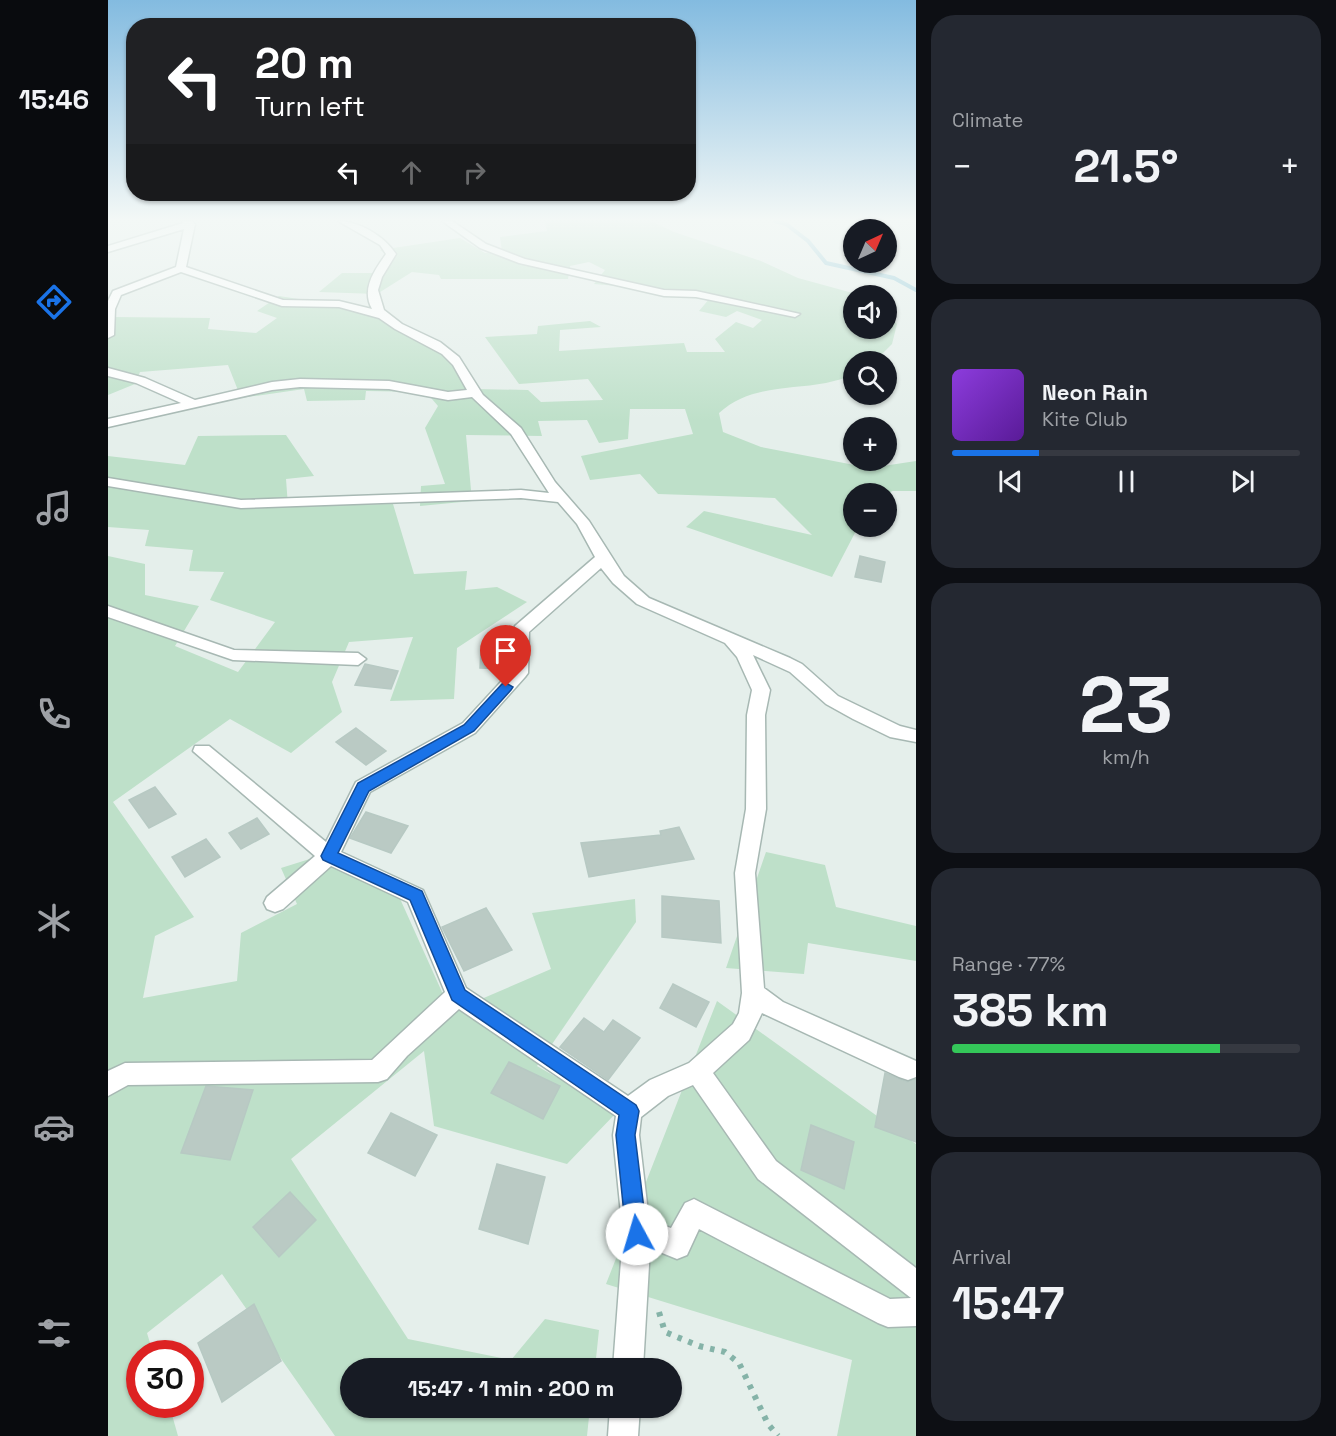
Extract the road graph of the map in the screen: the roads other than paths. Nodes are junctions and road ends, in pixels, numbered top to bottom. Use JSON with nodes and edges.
{"nodes":[{"id":1,"x":130,"y":288,"type":"edge"},
{"id":2,"x":237,"y":288,"type":"edge"},
{"id":3,"x":374,"y":288,"type":"edge"},
{"id":4,"x":641,"y":288,"type":"edge"},
{"id":5,"x":795,"y":314,"type":"dead end"},
{"id":6,"x":381,"y":315,"type":"junction"},
{"id":7,"x":108,"y":335,"type":"edge"},
{"id":8,"x":108,"y":372,"type":"edge"},
{"id":9,"x":475,"y":393,"type":"junction"},
{"id":10,"x":192,"y":403,"type":"junction"},
{"id":11,"x":108,"y":423,"type":"edge"},
{"id":12,"x":108,"y":482,"type":"edge"},
{"id":13,"x":561,"y":498,"type":"junction"},
{"id":14,"x":602,"y":559,"type":"junction"},
{"id":15,"x":108,"y":611,"type":"edge"},
{"id":16,"x":729,"y":639,"type":"junction"},
{"id":17,"x":358,"y":659,"type":"dead end"},
{"id":18,"x":916,"y":736,"type":"edge"},
{"id":19,"x":202,"y":751,"type":"dead end"},
{"id":20,"x":329,"y":856,"type":"junction"},
{"id":21,"x":275,"y":903,"type":"dead end"},
{"id":22,"x":753,"y":993,"type":"junction"},
{"id":23,"x":458,"y":995,"type":"junction"},
{"id":24,"x":908,"y":1069,"type":"dead end"},
{"id":25,"x":698,"y":1071,"type":"junction"},
{"id":26,"x":108,"y":1084,"type":"edge"},
{"id":27,"x":629,"y":1111,"type":"junction"},
{"id":28,"x":637,"y":1234,"type":"junction"},
{"id":29,"x":916,"y":1286,"type":"edge"},
{"id":30,"x":916,"y":1312,"type":"edge"},
{"id":31,"x":629,"y":1358,"type":"edge"},
{"id":32,"x":624,"y":1418,"type":"edge"},
{"id":33,"x":623,"y":1436,"type":"edge"}],
"edges":[{"from":1,"to":7,"type":"street"},
{"from":2,"to":6,"type":"street"},
{"from":3,"to":6,"type":"street"},
{"from":4,"to":5,"type":"street"},
{"from":6,"to":9,"type":"street"},
{"from":8,"to":10,"type":"street"},
{"from":9,"to":10,"type":"street"},
{"from":9,"to":13,"type":"street"},
{"from":10,"to":11,"type":"street"},
{"from":12,"to":13,"type":"street"},
{"from":13,"to":14,"type":"street"},
{"from":14,"to":16,"type":"street"},
{"from":14,"to":20,"type":"street"},
{"from":15,"to":17,"type":"street"},
{"from":16,"to":18,"type":"street"},
{"from":16,"to":22,"type":"street"},
{"from":19,"to":20,"type":"street"},
{"from":20,"to":21,"type":"street"},
{"from":20,"to":23,"type":"street"},
{"from":22,"to":24,"type":"street"},
{"from":22,"to":25,"type":"street"},
{"from":23,"to":26,"type":"street"},
{"from":23,"to":27,"type":"street"},
{"from":25,"to":27,"type":"street"},
{"from":25,"to":29,"type":"street"},
{"from":27,"to":28,"type":"street"},
{"from":28,"to":30,"type":"street"},
{"from":28,"to":31,"type":"street"},
{"from":32,"to":33,"type":"street"}]}
